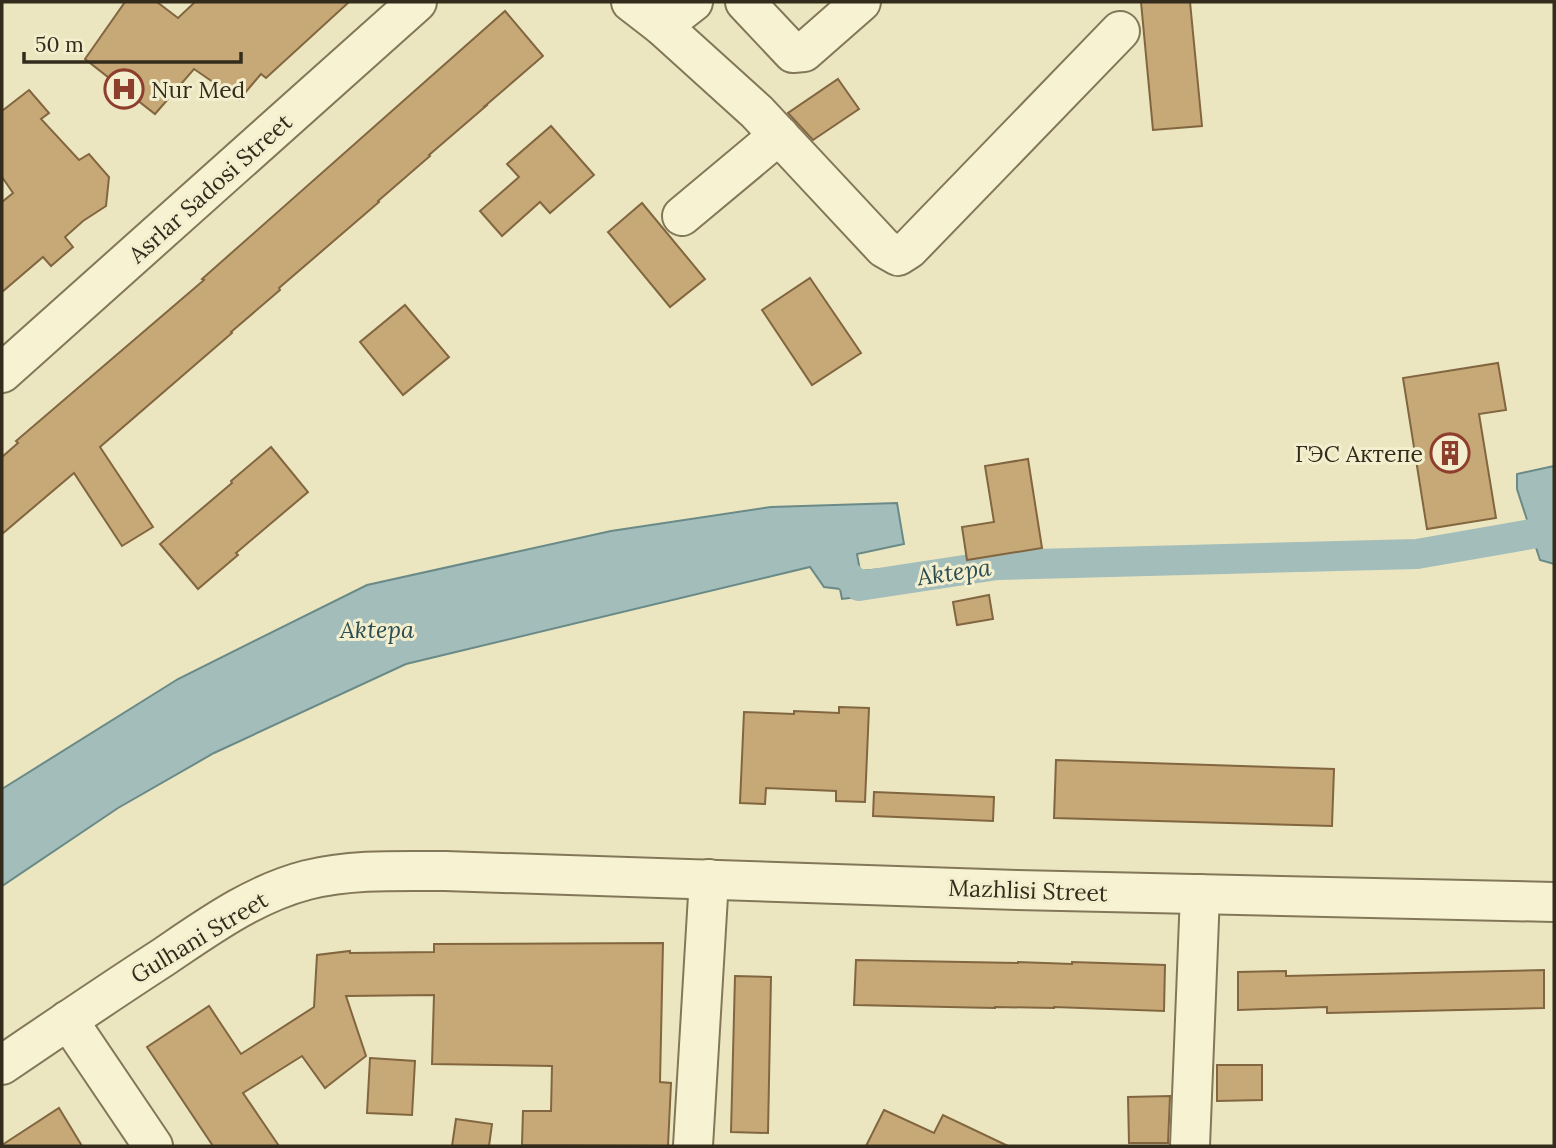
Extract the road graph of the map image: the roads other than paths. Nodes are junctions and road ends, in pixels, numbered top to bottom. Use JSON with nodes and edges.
{"nodes":[{"id":1,"x":417,"y":2,"type":"edge"},
{"id":2,"x":631,"y":2,"type":"edge"},
{"id":3,"x":693,"y":2,"type":"edge"},
{"id":4,"x":745,"y":2,"type":"edge"},
{"id":5,"x":861,"y":2,"type":"edge"},
{"id":6,"x":662,"y":26,"type":"junction"},
{"id":7,"x":1121,"y":31,"type":"dead end"},
{"id":8,"x":779,"y":135,"type":"junction"},
{"id":9,"x":682,"y":216,"type":"dead end"},
{"id":10,"x":2,"y":373,"type":"edge"},
{"id":11,"x":709,"y":879,"type":"junction"},
{"id":12,"x":1200,"y":894,"type":"junction"},
{"id":13,"x":1554,"y":902,"type":"edge"},
{"id":14,"x":68,"y":1020,"type":"junction"},
{"id":15,"x":2,"y":1065,"type":"edge"},
{"id":16,"x":153,"y":1146,"type":"edge"},
{"id":17,"x":693,"y":1146,"type":"edge"},
{"id":18,"x":1190,"y":1146,"type":"edge"}],
"edges":[{"from":1,"to":10,"type":"street","name":"Asrlar Sadosi Street"},
{"from":2,"to":6,"type":"street"},
{"from":3,"to":6,"type":"street"},
{"from":4,"to":5,"type":"street"},
{"from":6,"to":8,"type":"street"},
{"from":7,"to":8,"type":"street"},
{"from":8,"to":9,"type":"street"},
{"from":11,"to":12,"type":"street","name":"Mazhlisi Street"},
{"from":11,"to":14,"type":"street","name":"Mazhlisi Street"},
{"from":11,"to":17,"type":"street"},
{"from":12,"to":13,"type":"street","name":"Mazhlisi Street"},
{"from":12,"to":18,"type":"street"},
{"from":14,"to":15,"type":"street"},
{"from":14,"to":16,"type":"street"}]}
